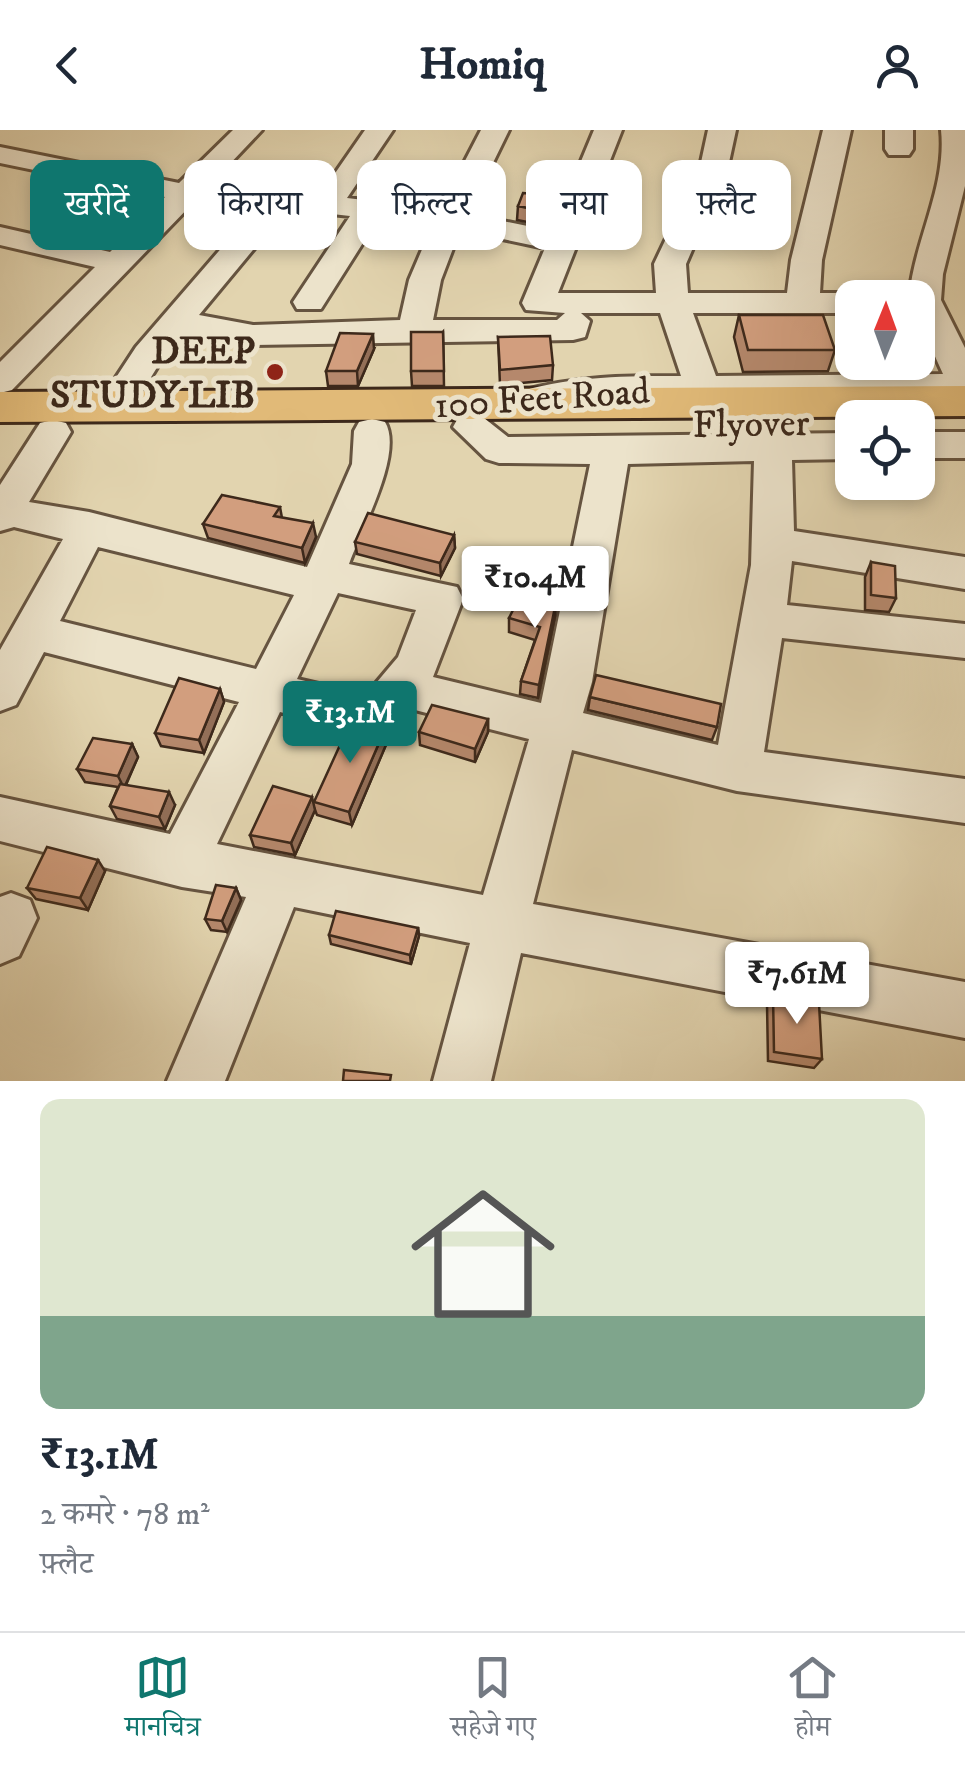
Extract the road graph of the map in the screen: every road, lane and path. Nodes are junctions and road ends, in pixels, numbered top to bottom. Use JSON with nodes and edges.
{"nodes":[{"id":1,"x":248,"y":130,"type":"edge"},
{"id":2,"x":378,"y":130,"type":"edge"},
{"id":3,"x":495,"y":130,"type":"edge"},
{"id":4,"x":608,"y":130,"type":"edge"},
{"id":5,"x":722,"y":130,"type":"edge"},
{"id":6,"x":837,"y":130,"type":"edge"},
{"id":7,"x":955,"y":130,"type":"edge"},
{"id":8,"x":53,"y":136,"type":"dead end"},
{"id":9,"x":13,"y":158,"type":"edge"},
{"id":10,"x":218,"y":160,"type":"edge"},
{"id":11,"x":480,"y":160,"type":"edge"},
{"id":12,"x":596,"y":160,"type":"edge"},
{"id":13,"x":0,"y":180,"type":"edge"},
{"id":14,"x":337,"y":191,"type":"edge"},
{"id":15,"x":184,"y":192,"type":"edge"},
{"id":16,"x":184,"y":194,"type":"edge"},
{"id":17,"x":357,"y":228,"type":"edge"},
{"id":18,"x":0,"y":236,"type":"edge"},
{"id":19,"x":235,"y":250,"type":"edge"},
{"id":20,"x":438,"y":250,"type":"edge"},
{"id":21,"x":561,"y":250,"type":"edge"},
{"id":22,"x":116,"y":263,"type":"junction"},
{"id":23,"x":926,"y":280,"type":"edge"},
{"id":24,"x":309,"y":302,"type":"dead end"},
{"id":25,"x":572,"y":303,"type":"junction"},
{"id":26,"x":835,"y":303,"type":"edge"},
{"id":27,"x":673,"y":304,"type":"junction"},
{"id":28,"x":803,"y":304,"type":"junction"},
{"id":29,"x":176,"y":321,"type":"junction"},
{"id":30,"x":935,"y":327,"type":"edge"},
{"id":31,"x":415,"y":330,"type":"junction"},
{"id":32,"x":0,"y":382,"type":"edge"},
{"id":33,"x":965,"y":384,"type":"edge"},
{"id":34,"x":702,"y":387,"type":"junction"},
{"id":35,"x":965,"y":401,"type":"edge"},
{"id":36,"x":0,"y":407,"type":"edge"},
{"id":37,"x":114,"y":408,"type":"junction"},
{"id":38,"x":485,"y":417,"type":"junction"},
{"id":39,"x":935,"y":421,"type":"edge"},
{"id":40,"x":965,"y":421,"type":"edge"},
{"id":41,"x":835,"y":422,"type":"edge"},
{"id":42,"x":372,"y":431,"type":"junction"},
{"id":43,"x":0,"y":432,"type":"edge"},
{"id":44,"x":52,"y":432,"type":"junction"},
{"id":45,"x":935,"y":445,"type":"edge"},
{"id":46,"x":965,"y":445,"type":"edge"},
{"id":47,"x":835,"y":446,"type":"edge"},
{"id":48,"x":772,"y":447,"type":"junction"},
{"id":49,"x":611,"y":452,"type":"junction"},
{"id":50,"x":2,"y":513,"type":"edge"},
{"id":51,"x":89,"y":528,"type":"junction"},
{"id":52,"x":772,"y":542,"type":"junction"},
{"id":53,"x":965,"y":573,"type":"edge"},
{"id":54,"x":323,"y":580,"type":"junction"},
{"id":55,"x":762,"y":619,"type":"junction"},
{"id":56,"x":34,"y":632,"type":"junction"},
{"id":57,"x":965,"y":641,"type":"edge"},
{"id":58,"x":402,"y":688,"type":"junction"},
{"id":59,"x":265,"y":691,"type":"junction"},
{"id":60,"x":0,"y":692,"type":"edge"},
{"id":61,"x":557,"y":728,"type":"junction"},
{"id":62,"x":737,"y":770,"type":"junction"},
{"id":63,"x":965,"y":801,"type":"edge"},
{"id":64,"x":0,"y":819,"type":"edge"},
{"id":65,"x":182,"y":862,"type":"junction"},
{"id":66,"x":278,"y":883,"type":"junction"},
{"id":67,"x":501,"y":927,"type":"junction"},
{"id":68,"x":965,"y":1010,"type":"edge"},
{"id":69,"x":196,"y":1081,"type":"edge"},
{"id":70,"x":462,"y":1081,"type":"edge"}],
"edges":[{"from":1,"to":10,"type":"street"},
{"from":2,"to":14,"type":"street"},
{"from":3,"to":11,"type":"street"},
{"from":4,"to":12,"type":"street"},
{"from":5,"to":27,"type":"street"},
{"from":6,"to":28,"type":"street"},
{"from":7,"to":23,"type":"street"},
{"from":8,"to":9,"type":"street"},
{"from":9,"to":13,"type":"street"},
{"from":9,"to":15,"type":"street"},
{"from":16,"to":22,"type":"street"},
{"from":17,"to":24,"type":"street"},
{"from":18,"to":22,"type":"street"},
{"from":19,"to":29,"type":"street"},
{"from":20,"to":31,"type":"street"},
{"from":21,"to":25,"type":"street"},
{"from":22,"to":32,"type":"street"},
{"from":25,"to":27,"type":"street"},
{"from":25,"to":31,"type":"street"},
{"from":26,"to":28,"type":"street"},
{"from":27,"to":28,"type":"street"},
{"from":27,"to":34,"type":"street"},
{"from":29,"to":31,"type":"street"},
{"from":29,"to":37,"type":"street"},
{"from":30,"to":33,"type":"street"},
{"from":33,"to":34,"type":"street","name":"100 Feet Road"},
{"from":34,"to":38,"type":"street","name":"100 Feet Road"},
{"from":35,"to":38,"type":"main road","name":"Flyover"},
{"from":36,"to":37,"type":"main road","name":"100 Feet Road"},
{"from":37,"to":38,"type":"main road","name":"100 Feet Road"},
{"from":38,"to":41,"type":"main road","name":"Flyover"},
{"from":38,"to":42,"type":"main road","name":"100 Feet Road"},
{"from":38,"to":49,"type":"street","name":"100 Feet Road"},
{"from":39,"to":40,"type":"main road"},
{"from":42,"to":44,"type":"main road","name":"100 Feet Road"},
{"from":42,"to":54,"type":"street"},
{"from":43,"to":44,"type":"main road","name":"100 Feet Road"},
{"from":44,"to":50,"type":"street"},
{"from":45,"to":46,"type":"street"},
{"from":47,"to":48,"type":"street","name":"100 Feet Road"},
{"from":48,"to":49,"type":"street","name":"100 Feet Road"},
{"from":48,"to":52,"type":"street"},
{"from":49,"to":61,"type":"street"},
{"from":50,"to":51,"type":"street"},
{"from":51,"to":54,"type":"street"},
{"from":51,"to":56,"type":"street"},
{"from":52,"to":53,"type":"street"},
{"from":52,"to":55,"type":"street"},
{"from":54,"to":58,"type":"street"},
{"from":54,"to":59,"type":"street"},
{"from":55,"to":57,"type":"street"},
{"from":55,"to":62,"type":"street"},
{"from":56,"to":59,"type":"street"},
{"from":56,"to":60,"type":"street"},
{"from":58,"to":59,"type":"street"},
{"from":58,"to":61,"type":"street"},
{"from":59,"to":65,"type":"street"},
{"from":61,"to":62,"type":"street"},
{"from":61,"to":67,"type":"street"},
{"from":62,"to":63,"type":"street"},
{"from":64,"to":65,"type":"street"},
{"from":65,"to":66,"type":"street"},
{"from":66,"to":67,"type":"street"},
{"from":66,"to":69,"type":"street"},
{"from":67,"to":68,"type":"street"},
{"from":67,"to":70,"type":"street"}]}
